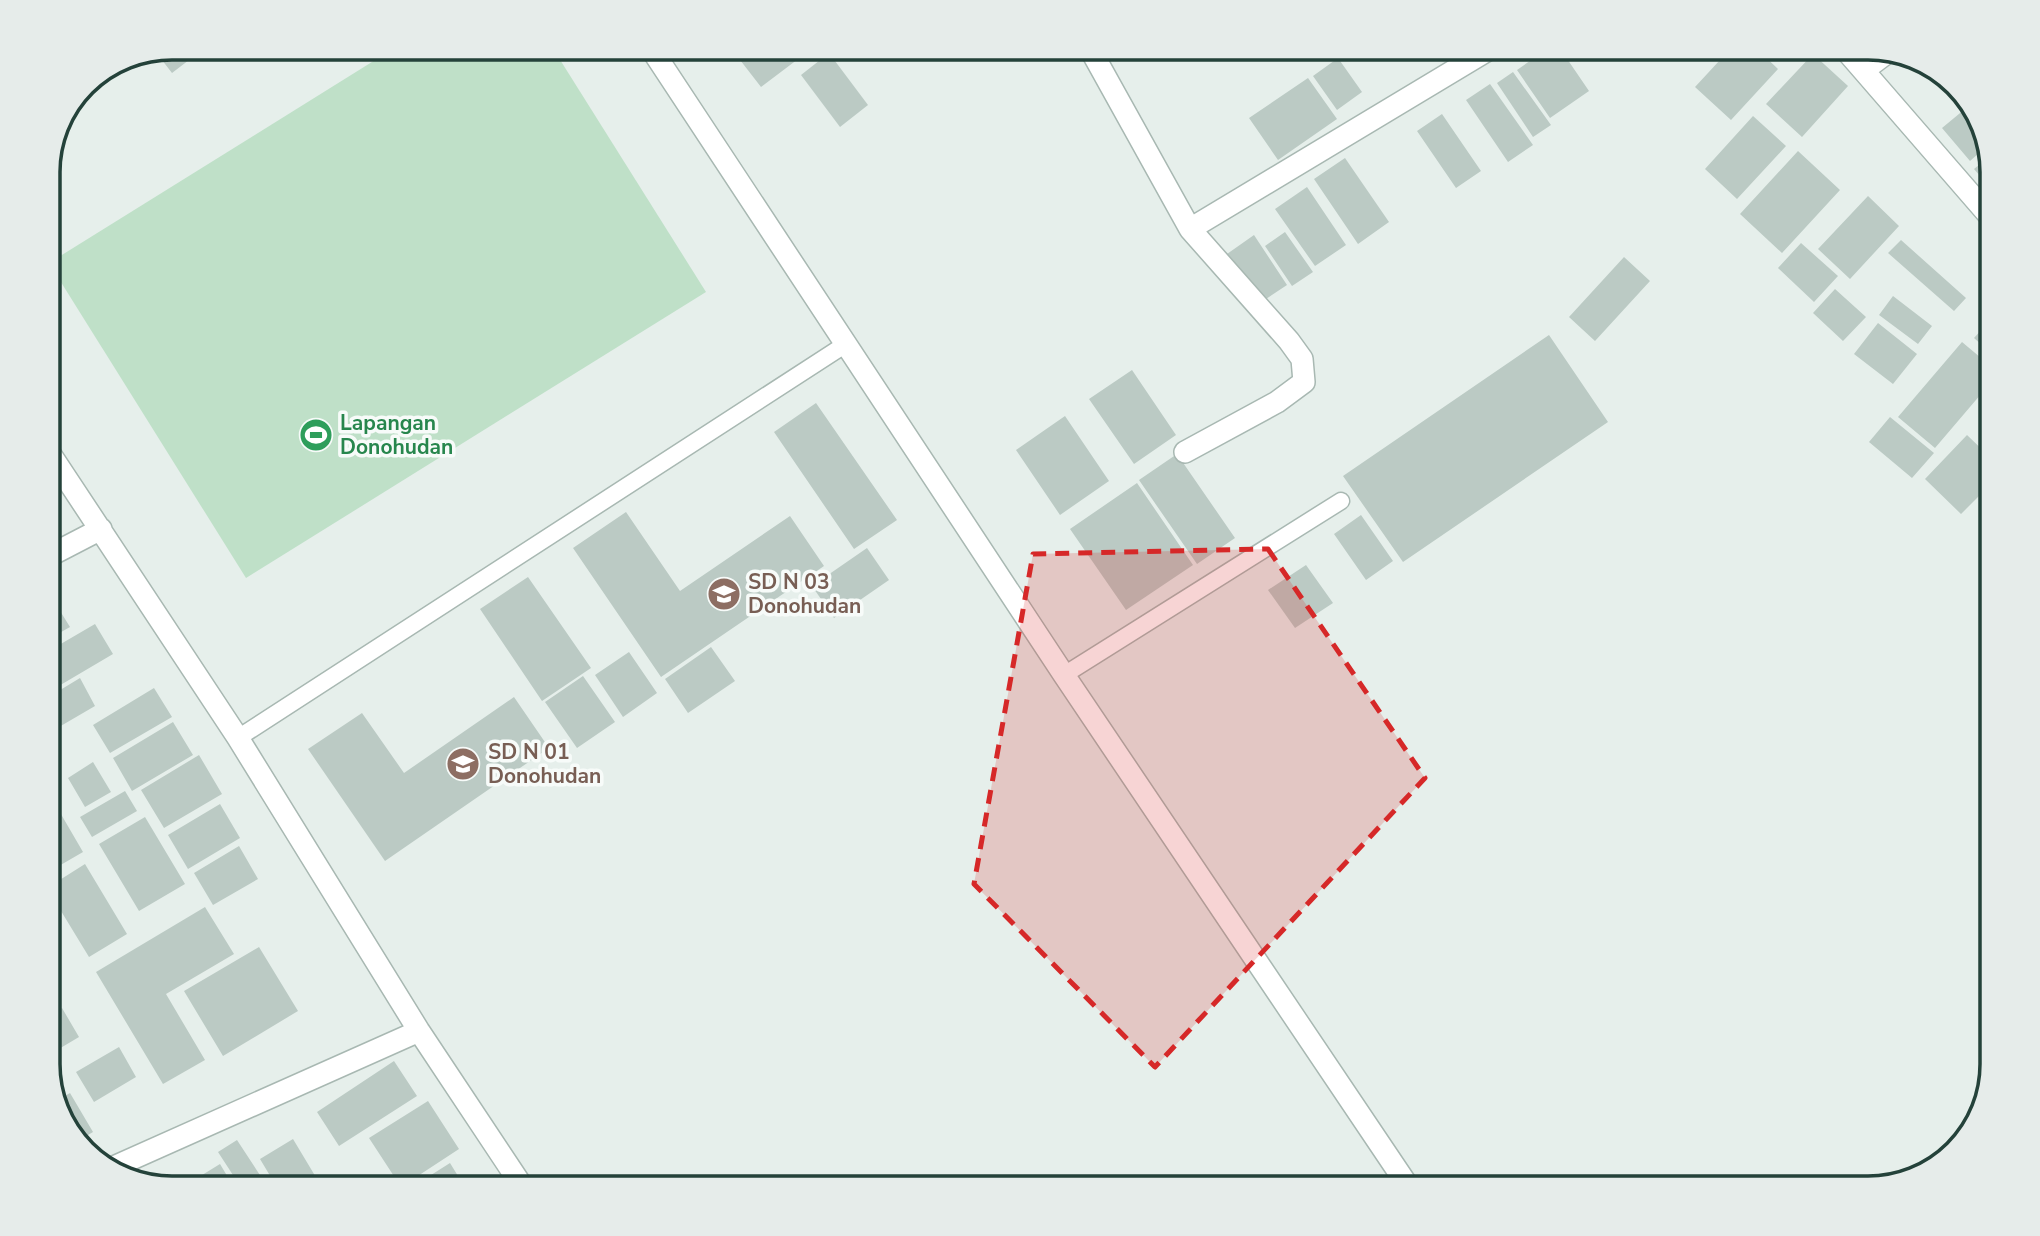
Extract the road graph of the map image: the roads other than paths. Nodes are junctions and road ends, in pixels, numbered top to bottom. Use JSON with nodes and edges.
{"nodes":[{"id":1,"x":659,"y":60,"type":"edge"},
{"id":2,"x":1096,"y":60,"type":"edge"},
{"id":3,"x":1471,"y":60,"type":"edge"},
{"id":4,"x":1855,"y":60,"type":"edge"},
{"id":5,"x":1877,"y":60,"type":"edge"},
{"id":6,"x":1864,"y":70,"type":"junction"},
{"id":7,"x":1980,"y":205,"type":"edge"},
{"id":8,"x":1190,"y":229,"type":"junction"},
{"id":9,"x":846,"y":344,"type":"junction"},
{"id":10,"x":1185,"y":452,"type":"dead end"},
{"id":11,"x":60,"y":468,"type":"edge"},
{"id":12,"x":1341,"y":501,"type":"dead end"},
{"id":13,"x":101,"y":529,"type":"junction"},
{"id":14,"x":60,"y":550,"type":"edge"},
{"id":15,"x":1064,"y":675,"type":"junction"},
{"id":16,"x":238,"y":738,"type":"junction"},
{"id":17,"x":419,"y":1031,"type":"junction"},
{"id":18,"x":120,"y":1164,"type":"edge"},
{"id":19,"x":515,"y":1176,"type":"edge"},
{"id":20,"x":1401,"y":1176,"type":"edge"}],
"edges":[{"from":1,"to":9,"type":"street"},
{"from":2,"to":8,"type":"street"},
{"from":3,"to":8,"type":"street"},
{"from":4,"to":6,"type":"street"},
{"from":5,"to":6,"type":"street"},
{"from":6,"to":7,"type":"street"},
{"from":8,"to":10,"type":"street"},
{"from":9,"to":15,"type":"street"},
{"from":9,"to":16,"type":"lane"},
{"from":11,"to":13,"type":"street"},
{"from":12,"to":15,"type":"lane"},
{"from":13,"to":14,"type":"street"},
{"from":13,"to":16,"type":"street"},
{"from":15,"to":20,"type":"street"},
{"from":16,"to":17,"type":"street"},
{"from":17,"to":18,"type":"street"},
{"from":17,"to":19,"type":"street"}]}
